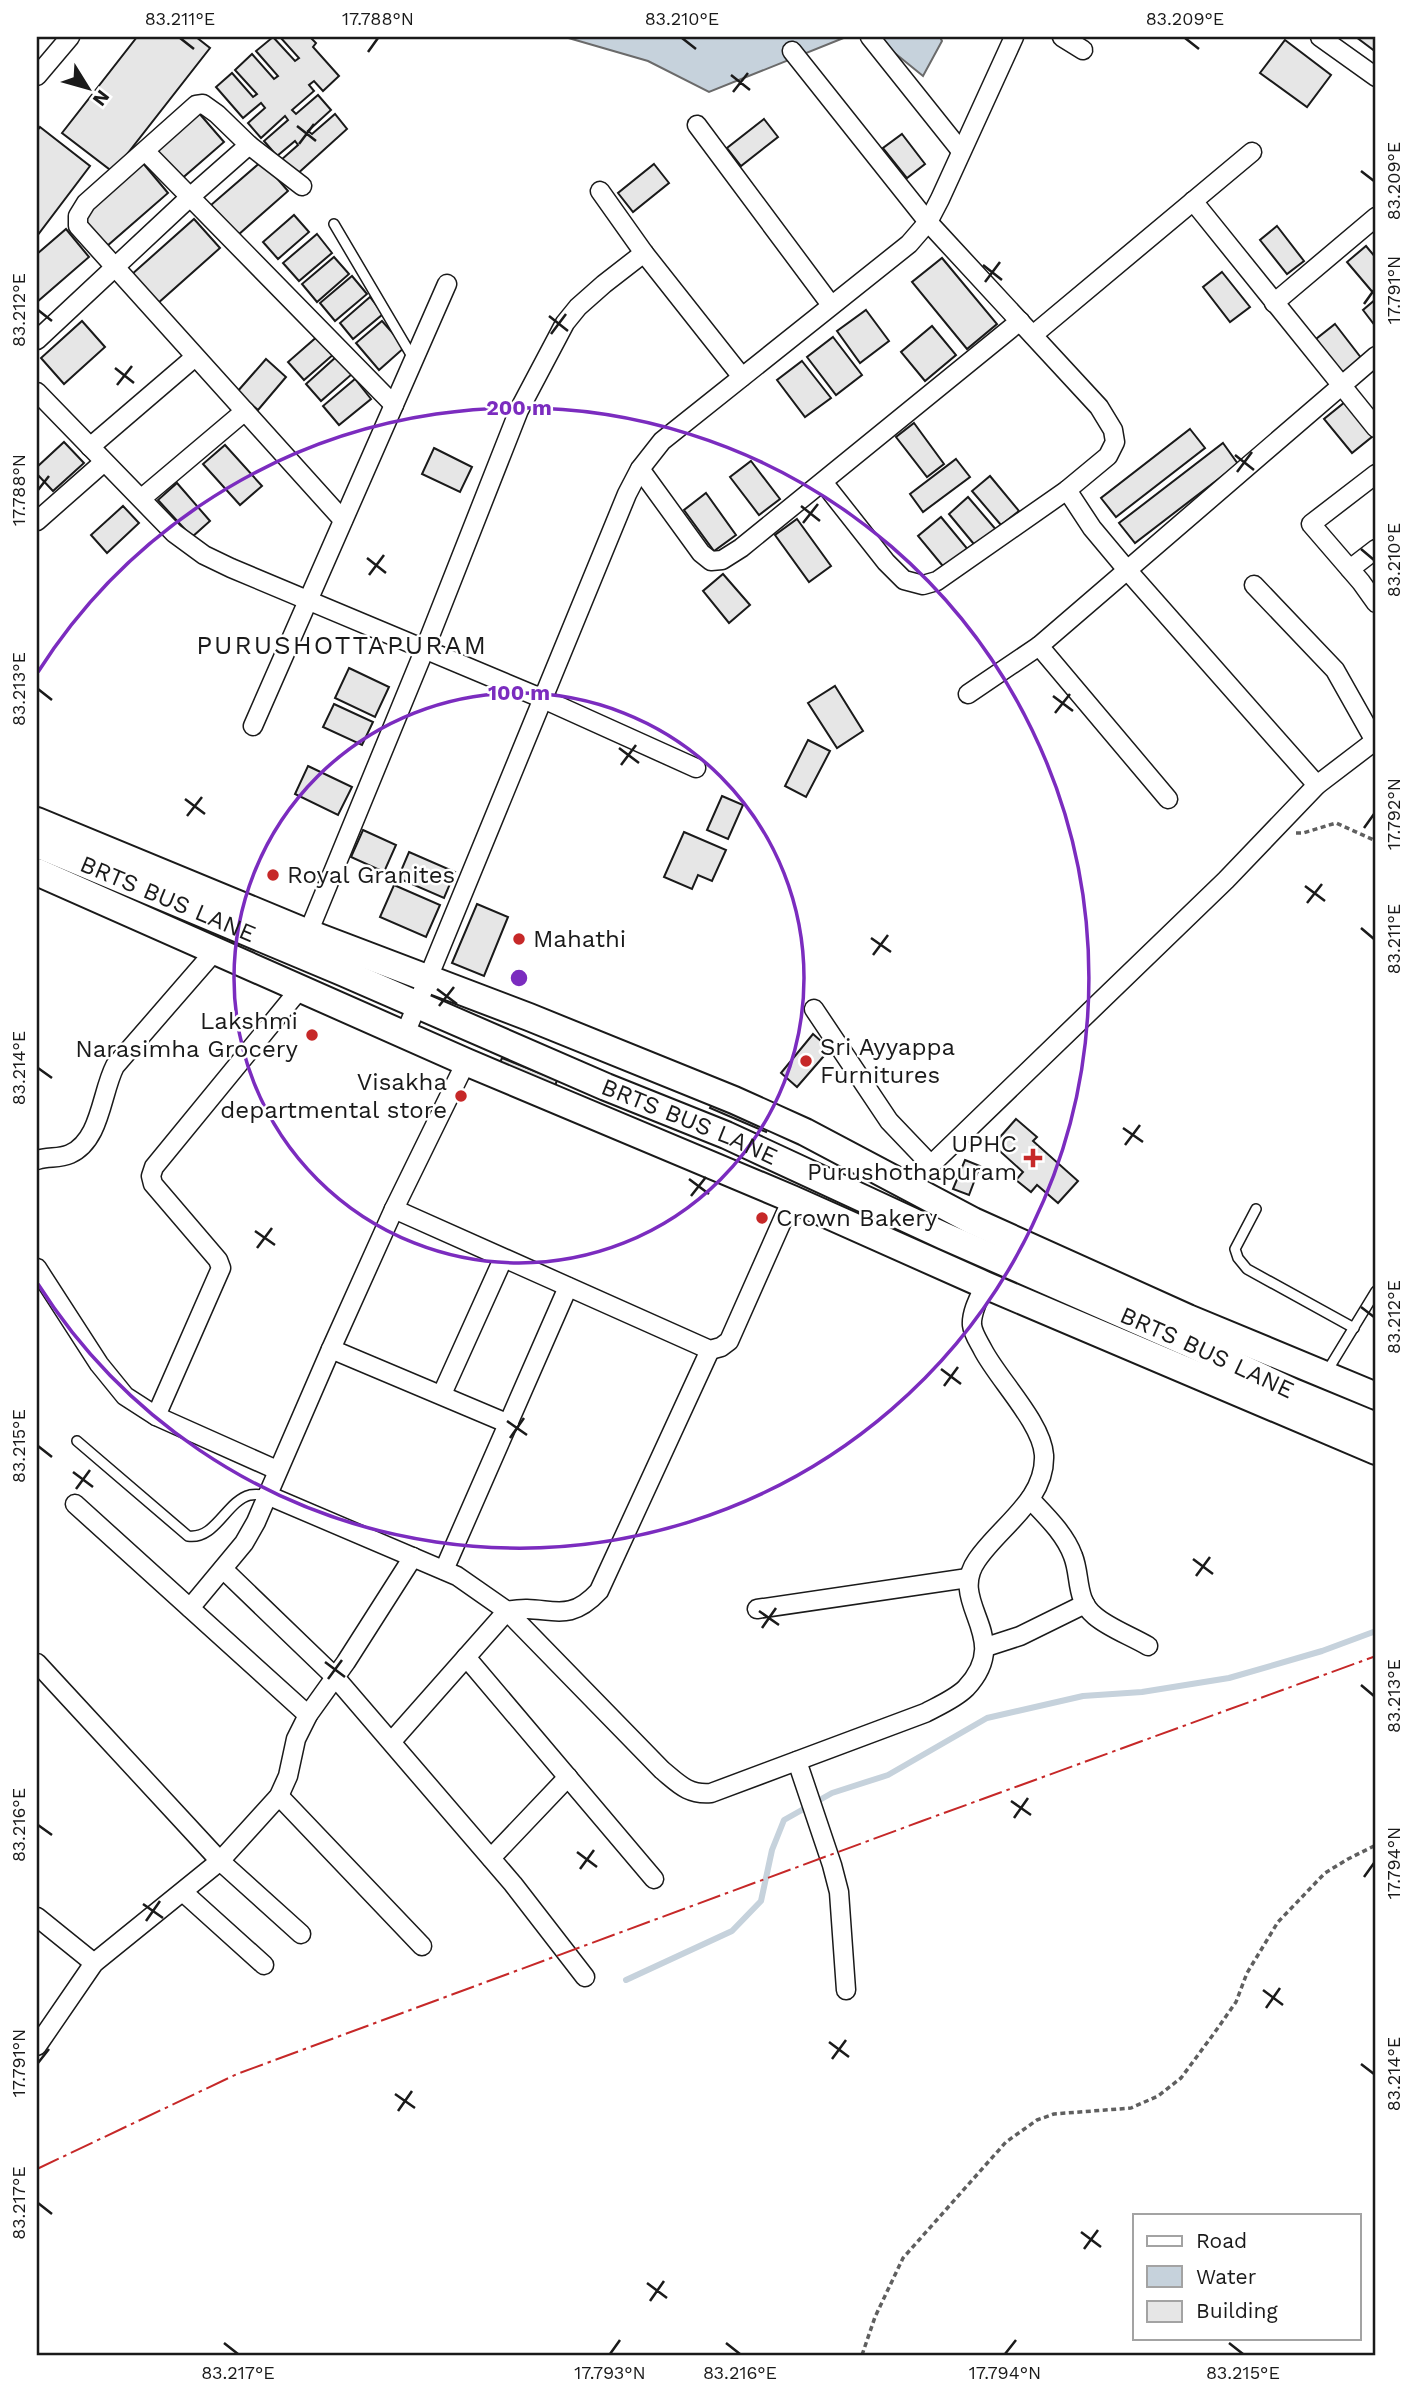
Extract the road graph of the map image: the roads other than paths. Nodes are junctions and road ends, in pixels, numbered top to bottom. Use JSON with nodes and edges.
{"nodes":[{"id":1,"x":70,"y":37,"type":"edge"},
{"id":2,"x":870,"y":37,"type":"edge"},
{"id":3,"x":1014,"y":37,"type":"edge"},
{"id":4,"x":1062,"y":37,"type":"edge"},
{"id":5,"x":1320,"y":37,"type":"edge"},
{"id":6,"x":1083,"y":50,"type":"dead end"},
{"id":7,"x":792,"y":51,"type":"dead end"},
{"id":8,"x":37,"y":76,"type":"edge"},
{"id":9,"x":1376,"y":77,"type":"edge"},
{"id":10,"x":697,"y":125,"type":"dead end"},
{"id":11,"x":249,"y":145,"type":"junction"},
{"id":12,"x":961,"y":151,"type":"junction"},
{"id":13,"x":146,"y":152,"type":"junction"},
{"id":14,"x":1252,"y":152,"type":"dead end"},
{"id":15,"x":302,"y":186,"type":"dead end"},
{"id":16,"x":600,"y":191,"type":"dead end"},
{"id":17,"x":190,"y":197,"type":"junction"},
{"id":18,"x":1193,"y":201,"type":"junction"},
{"id":19,"x":1376,"y":217,"type":"edge"},
{"id":20,"x":928,"y":222,"type":"junction"},
{"id":21,"x":334,"y":224,"type":"dead end"},
{"id":22,"x":644,"y":253,"type":"junction"},
{"id":23,"x":114,"y":267,"type":"junction"},
{"id":24,"x":447,"y":284,"type":"dead end"},
{"id":25,"x":1274,"y":303,"type":"junction"},
{"id":26,"x":831,"y":306,"type":"junction"},
{"id":27,"x":1020,"y":321,"type":"junction"},
{"id":28,"x":1033,"y":335,"type":"junction"},
{"id":29,"x":37,"y":340,"type":"edge"},
{"id":30,"x":1376,"y":356,"type":"edge"},
{"id":31,"x":195,"y":357,"type":"junction"},
{"id":32,"x":414,"y":359,"type":"junction"},
{"id":33,"x":742,"y":377,"type":"junction"},
{"id":34,"x":1342,"y":386,"type":"junction"},
{"id":35,"x":37,"y":392,"type":"edge"},
{"id":36,"x":394,"y":405,"type":"junction"},
{"id":37,"x":245,"y":411,"type":"junction"},
{"id":38,"x":1376,"y":428,"type":"edge"},
{"id":39,"x":90,"y":447,"type":"junction"},
{"id":40,"x":104,"y":462,"type":"junction"},
{"id":41,"x":640,"y":469,"type":"junction"},
{"id":42,"x":1376,"y":474,"type":"edge"},
{"id":43,"x":823,"y":482,"type":"junction"},
{"id":44,"x":1067,"y":490,"type":"junction"},
{"id":45,"x":142,"y":498,"type":"junction"},
{"id":46,"x":343,"y":520,"type":"junction"},
{"id":47,"x":37,"y":521,"type":"edge"},
{"id":48,"x":1376,"y":549,"type":"edge"},
{"id":49,"x":1350,"y":569,"type":"junction"},
{"id":50,"x":1128,"y":571,"type":"junction"},
{"id":51,"x":1254,"y":585,"type":"dead end"},
{"id":52,"x":1376,"y":600,"type":"edge"},
{"id":53,"x":307,"y":601,"type":"junction"},
{"id":54,"x":1039,"y":646,"type":"junction"},
{"id":55,"x":424,"y":651,"type":"junction"},
{"id":56,"x":968,"y":694,"type":"dead end"},
{"id":57,"x":541,"y":698,"type":"junction"},
{"id":58,"x":253,"y":726,"type":"dead end"},
{"id":59,"x":1376,"y":741,"type":"edge"},
{"id":60,"x":696,"y":768,"type":"dead end"},
{"id":61,"x":1317,"y":785,"type":"junction"},
{"id":62,"x":1168,"y":800,"type":"dead end"},
{"id":63,"x":37,"y":821,"type":"edge"},
{"id":64,"x":37,"y":844,"type":"edge"},
{"id":65,"x":37,"y":872,"type":"edge"},
{"id":66,"x":308,"y":933,"type":"junction"},
{"id":67,"x":214,"y":952,"type":"junction"},
{"id":68,"x":428,"y":981,"type":"junction"},
{"id":69,"x":299,"y":990,"type":"junction"},
{"id":70,"x":416,"y":1005,"type":"junction"},
{"id":71,"x":814,"y":1009,"type":"dead end"},
{"id":72,"x":405,"y":1034,"type":"junction"},
{"id":73,"x":466,"y":1062,"type":"junction"},
{"id":74,"x":37,"y":1160,"type":"edge"},
{"id":75,"x":931,"y":1165,"type":"junction"},
{"id":76,"x":907,"y":1188,"type":"junction"},
{"id":77,"x":792,"y":1199,"type":"junction"},
{"id":78,"x":394,"y":1209,"type":"junction"},
{"id":79,"x":1256,"y":1209,"type":"dead end"},
{"id":80,"x":503,"y":1259,"type":"junction"},
{"id":81,"x":37,"y":1268,"type":"edge"},
{"id":82,"x":985,"y":1284,"type":"junction"},
{"id":83,"x":568,"y":1287,"type":"junction"},
{"id":84,"x":1376,"y":1291,"type":"edge"},
{"id":85,"x":1354,"y":1328,"type":"junction"},
{"id":86,"x":331,"y":1349,"type":"junction"},
{"id":87,"x":710,"y":1350,"type":"junction"},
{"id":88,"x":1325,"y":1375,"type":"junction"},
{"id":89,"x":442,"y":1394,"type":"junction"},
{"id":90,"x":1376,"y":1396,"type":"edge"},
{"id":91,"x":156,"y":1416,"type":"junction"},
{"id":92,"x":509,"y":1424,"type":"junction"},
{"id":93,"x":1376,"y":1426,"type":"edge"},
{"id":94,"x":76,"y":1441,"type":"dead end"},
{"id":95,"x":1376,"y":1451,"type":"edge"},
{"id":96,"x":278,"y":1470,"type":"junction"},
{"id":97,"x":267,"y":1495,"type":"junction"},
{"id":98,"x":1030,"y":1499,"type":"junction"},
{"id":99,"x":75,"y":1504,"type":"dead end"},
{"id":100,"x":414,"y":1557,"type":"junction"},
{"id":101,"x":223,"y":1569,"type":"junction"},
{"id":102,"x":444,"y":1570,"type":"junction"},
{"id":103,"x":968,"y":1578,"type":"junction"},
{"id":104,"x":1085,"y":1604,"type":"junction"},
{"id":105,"x":190,"y":1608,"type":"junction"},
{"id":106,"x":757,"y":1609,"type":"dead end"},
{"id":107,"x":507,"y":1611,"type":"junction"},
{"id":108,"x":1148,"y":1646,"type":"dead end"},
{"id":109,"x":986,"y":1647,"type":"junction"},
{"id":110,"x":466,"y":1657,"type":"junction"},
{"id":111,"x":37,"y":1663,"type":"edge"},
{"id":112,"x":335,"y":1677,"type":"junction"},
{"id":113,"x":308,"y":1715,"type":"junction"},
{"id":114,"x":392,"y":1741,"type":"junction"},
{"id":115,"x":797,"y":1761,"type":"junction"},
{"id":116,"x":568,"y":1777,"type":"junction"},
{"id":117,"x":279,"y":1796,"type":"junction"},
{"id":118,"x":491,"y":1858,"type":"junction"},
{"id":119,"x":220,"y":1861,"type":"junction"},
{"id":120,"x":654,"y":1878,"type":"dead end"},
{"id":121,"x":183,"y":1892,"type":"junction"},
{"id":122,"x":37,"y":1917,"type":"edge"},
{"id":123,"x":301,"y":1934,"type":"dead end"},
{"id":124,"x":422,"y":1946,"type":"dead end"},
{"id":125,"x":94,"y":1963,"type":"junction"},
{"id":126,"x":264,"y":1965,"type":"dead end"},
{"id":127,"x":585,"y":1977,"type":"dead end"},
{"id":128,"x":846,"y":1990,"type":"dead end"},
{"id":129,"x":37,"y":2046,"type":"edge"}],
"edges":[{"from":1,"to":8,"type":"street"},
{"from":2,"to":12,"type":"street"},
{"from":3,"to":12,"type":"street"},
{"from":4,"to":6,"type":"street"},
{"from":5,"to":9,"type":"street"},
{"from":7,"to":20,"type":"street"},
{"from":10,"to":26,"type":"street"},
{"from":11,"to":13,"type":"street"},
{"from":11,"to":15,"type":"street"},
{"from":11,"to":17,"type":"street"},
{"from":12,"to":20,"type":"street"},
{"from":13,"to":17,"type":"street"},
{"from":13,"to":23,"type":"street"},
{"from":14,"to":18,"type":"street"},
{"from":16,"to":22,"type":"street"},
{"from":17,"to":23,"type":"street"},
{"from":17,"to":36,"type":"street"},
{"from":18,"to":25,"type":"street"},
{"from":18,"to":28,"type":"street"},
{"from":19,"to":25,"type":"street"},
{"from":20,"to":26,"type":"street"},
{"from":20,"to":27,"type":"street"},
{"from":21,"to":32,"type":"lane"},
{"from":22,"to":33,"type":"street"},
{"from":22,"to":55,"type":"street"},
{"from":23,"to":29,"type":"street"},
{"from":23,"to":31,"type":"street"},
{"from":24,"to":32,"type":"street"},
{"from":25,"to":34,"type":"street"},
{"from":26,"to":33,"type":"street"},
{"from":27,"to":28,"type":"street"},
{"from":27,"to":43,"type":"street"},
{"from":28,"to":44,"type":"street"},
{"from":30,"to":34,"type":"street"},
{"from":31,"to":37,"type":"street"},
{"from":31,"to":39,"type":"street"},
{"from":32,"to":36,"type":"street"},
{"from":33,"to":41,"type":"street"},
{"from":34,"to":38,"type":"street"},
{"from":34,"to":50,"type":"street"},
{"from":35,"to":39,"type":"street"},
{"from":36,"to":46,"type":"street"},
{"from":37,"to":45,"type":"street"},
{"from":37,"to":46,"type":"street"},
{"from":39,"to":40,"type":"street"},
{"from":40,"to":45,"type":"street"},
{"from":40,"to":47,"type":"street"},
{"from":41,"to":43,"type":"street"},
{"from":41,"to":57,"type":"street"},
{"from":42,"to":49,"type":"street"},
{"from":43,"to":44,"type":"street"},
{"from":44,"to":50,"type":"street"},
{"from":45,"to":53,"type":"street"},
{"from":46,"to":53,"type":"street"},
{"from":48,"to":49,"type":"street"},
{"from":49,"to":52,"type":"street"},
{"from":50,"to":54,"type":"street"},
{"from":50,"to":61,"type":"street"},
{"from":51,"to":59,"type":"street"},
{"from":53,"to":55,"type":"street"},
{"from":53,"to":58,"type":"street"},
{"from":54,"to":56,"type":"street"},
{"from":54,"to":62,"type":"street"},
{"from":55,"to":57,"type":"street"},
{"from":55,"to":66,"type":"street"},
{"from":57,"to":60,"type":"street"},
{"from":57,"to":68,"type":"street"},
{"from":59,"to":61,"type":"street"},
{"from":61,"to":75,"type":"street"},
{"from":63,"to":66,"type":"main road"},
{"from":64,"to":70,"type":"main road","name":"BRTS BUS LANE"},
{"from":65,"to":67,"type":"main road"},
{"from":66,"to":68,"type":"main road"},
{"from":67,"to":69,"type":"main road"},
{"from":67,"to":74,"type":"street"},
{"from":68,"to":70,"type":"street"},
{"from":68,"to":76,"type":"main road"},
{"from":69,"to":72,"type":"main road"},
{"from":69,"to":91,"type":"street"},
{"from":70,"to":72,"type":"street"},
{"from":70,"to":93,"type":"main road","name":"BRTS BUS LANE"},
{"from":71,"to":75,"type":"street"},
{"from":72,"to":73,"type":"main road"},
{"from":73,"to":77,"type":"main road"},
{"from":73,"to":78,"type":"street"},
{"from":75,"to":76,"type":"street"},
{"from":76,"to":88,"type":"main road"},
{"from":77,"to":82,"type":"main road"},
{"from":77,"to":87,"type":"street"},
{"from":78,"to":80,"type":"street"},
{"from":78,"to":86,"type":"street"},
{"from":79,"to":85,"type":"lane"},
{"from":80,"to":83,"type":"street"},
{"from":80,"to":89,"type":"street"},
{"from":81,"to":91,"type":"street"},
{"from":82,"to":95,"type":"main road"},
{"from":82,"to":98,"type":"street"},
{"from":83,"to":87,"type":"street"},
{"from":83,"to":92,"type":"street"},
{"from":84,"to":85,"type":"lane"},
{"from":85,"to":88,"type":"lane"},
{"from":86,"to":89,"type":"street"},
{"from":86,"to":96,"type":"street"},
{"from":87,"to":107,"type":"street"},
{"from":88,"to":90,"type":"main road"},
{"from":89,"to":92,"type":"street"},
{"from":91,"to":96,"type":"street"},
{"from":92,"to":102,"type":"street"},
{"from":94,"to":97,"type":"lane"},
{"from":96,"to":97,"type":"street"},
{"from":97,"to":100,"type":"street"},
{"from":97,"to":101,"type":"street"},
{"from":98,"to":103,"type":"street"},
{"from":98,"to":104,"type":"street"},
{"from":99,"to":105,"type":"street"},
{"from":100,"to":102,"type":"street"},
{"from":100,"to":112,"type":"street"},
{"from":101,"to":105,"type":"street"},
{"from":101,"to":112,"type":"street"},
{"from":102,"to":107,"type":"street"},
{"from":103,"to":106,"type":"street"},
{"from":103,"to":109,"type":"street"},
{"from":104,"to":108,"type":"street"},
{"from":104,"to":109,"type":"street"},
{"from":105,"to":113,"type":"street"},
{"from":107,"to":110,"type":"street"},
{"from":107,"to":115,"type":"street"},
{"from":109,"to":115,"type":"street"},
{"from":110,"to":114,"type":"street"},
{"from":110,"to":116,"type":"street"},
{"from":111,"to":119,"type":"street"},
{"from":112,"to":113,"type":"street"},
{"from":112,"to":114,"type":"street"},
{"from":113,"to":117,"type":"street"},
{"from":114,"to":118,"type":"street"},
{"from":115,"to":128,"type":"street"},
{"from":116,"to":118,"type":"street"},
{"from":116,"to":120,"type":"street"},
{"from":117,"to":119,"type":"street"},
{"from":117,"to":124,"type":"street"},
{"from":118,"to":127,"type":"street"},
{"from":119,"to":121,"type":"street"},
{"from":119,"to":123,"type":"street"},
{"from":121,"to":125,"type":"street"},
{"from":121,"to":126,"type":"street"},
{"from":122,"to":125,"type":"street"},
{"from":125,"to":129,"type":"street"}]}
